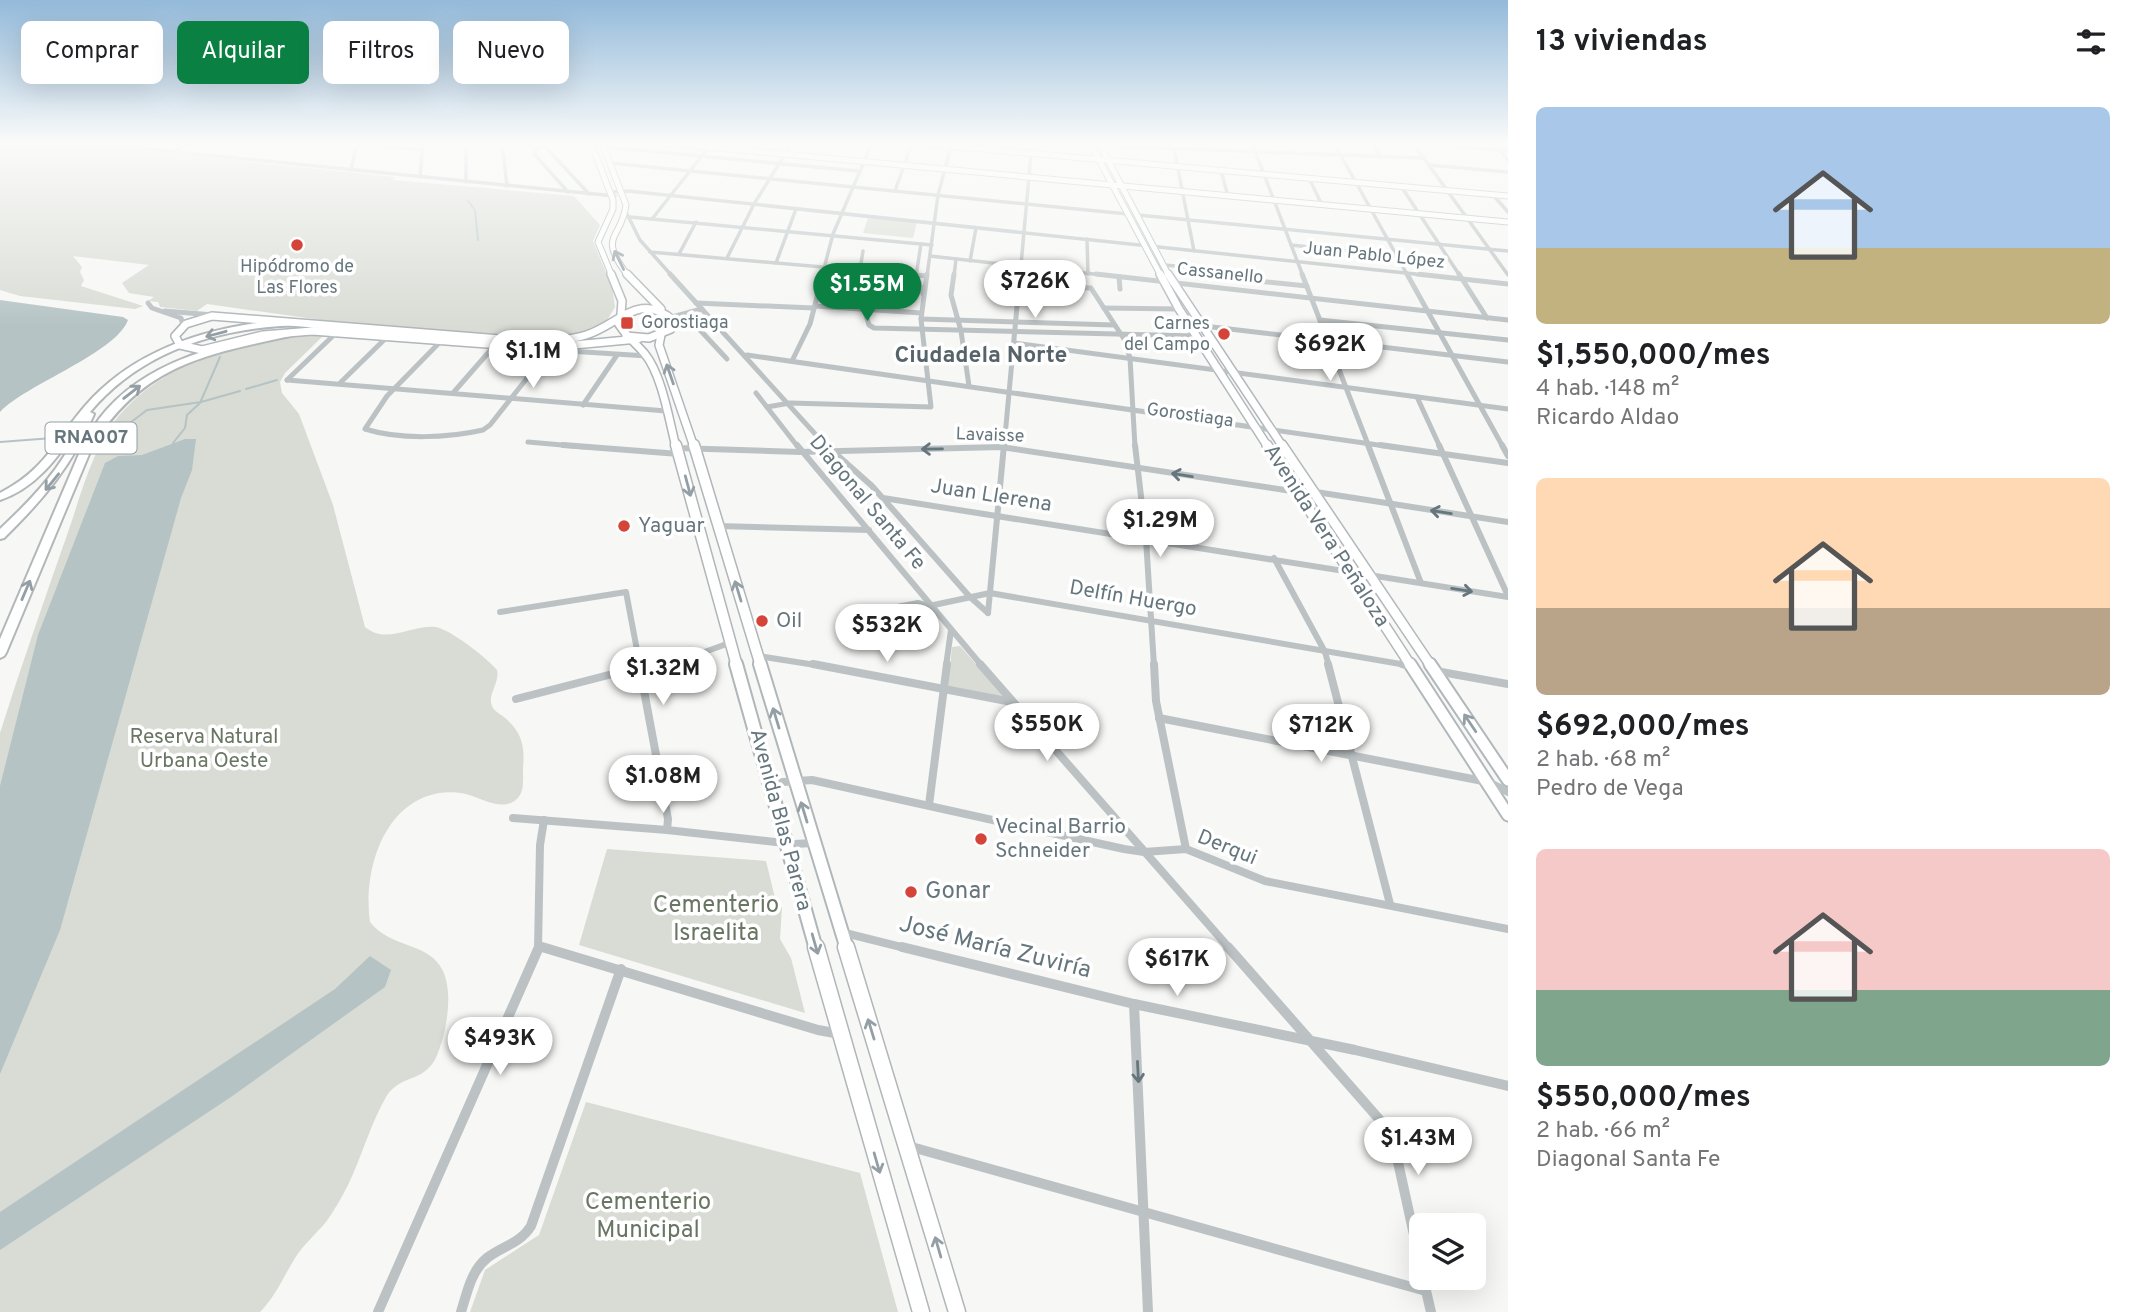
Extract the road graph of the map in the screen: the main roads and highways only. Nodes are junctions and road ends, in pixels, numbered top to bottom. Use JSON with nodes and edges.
{"nodes":[{"id":1,"x":612,"y":204,"type":"edge"},
{"id":2,"x":625,"y":204,"type":"edge"},
{"id":3,"x":1123,"y":204,"type":"edge"},
{"id":4,"x":1132,"y":204,"type":"edge"},
{"id":5,"x":1315,"y":204,"type":"edge"},
{"id":6,"x":1508,"y":222,"type":"edge"},
{"id":7,"x":663,"y":311,"type":"junction"},
{"id":8,"x":619,"y":318,"type":"junction"},
{"id":9,"x":301,"y":323,"type":"junction"},
{"id":10,"x":292,"y":333,"type":"junction"},
{"id":11,"x":661,"y":335,"type":"junction"},
{"id":12,"x":458,"y":338,"type":"junction"},
{"id":13,"x":631,"y":339,"type":"junction"},
{"id":14,"x":180,"y":345,"type":"junction"},
{"id":15,"x":94,"y":401,"type":"junction"},
{"id":16,"x":0,"y":497,"type":"edge"},
{"id":17,"x":0,"y":535,"type":"edge"},
{"id":18,"x":0,"y":653,"type":"edge"},
{"id":19,"x":1508,"y":780,"type":"edge"},
{"id":20,"x":1508,"y":815,"type":"edge"},
{"id":21,"x":921,"y":1312,"type":"edge"},
{"id":22,"x":957,"y":1312,"type":"edge"}],
"edges":[{"from":1,"to":8,"type":"main road"},
{"from":7,"to":2,"type":"main road","one_way":true},
{"from":3,"to":20,"type":"main road","name":"Avenida Vera Peñaloza"},
{"from":19,"to":4,"type":"main road","name":"Avenida Vera Peñaloza","one_way":true},
{"from":5,"to":6,"type":"main road"},
{"from":7,"to":8,"type":"main road"},
{"from":7,"to":11,"type":"main road"},
{"from":8,"to":12,"type":"main road"},
{"from":8,"to":13,"type":"main road"},
{"from":9,"to":12,"type":"main road"},
{"from":9,"to":14,"type":"highway","number":"RNA007","one_way":true},
{"from":9,"to":14,"type":"main road"},
{"from":10,"to":12,"type":"main road"},
{"from":10,"to":14,"type":"main road"},
{"from":18,"to":10,"type":"highway","number":"RNA007","one_way":true},
{"from":11,"to":13,"type":"main road"},
{"from":22,"to":11,"type":"main road","name":"Avenida Blas Parera","one_way":true},
{"from":12,"to":13,"type":"main road"},
{"from":13,"to":21,"type":"main road","name":"Avenida Blas Parera","one_way":true},
{"from":14,"to":15,"type":"highway","number":"RNA007"},
{"from":15,"to":16,"type":"highway"},
{"from":15,"to":17,"type":"highway","number":"RNA007","one_way":true}]}
